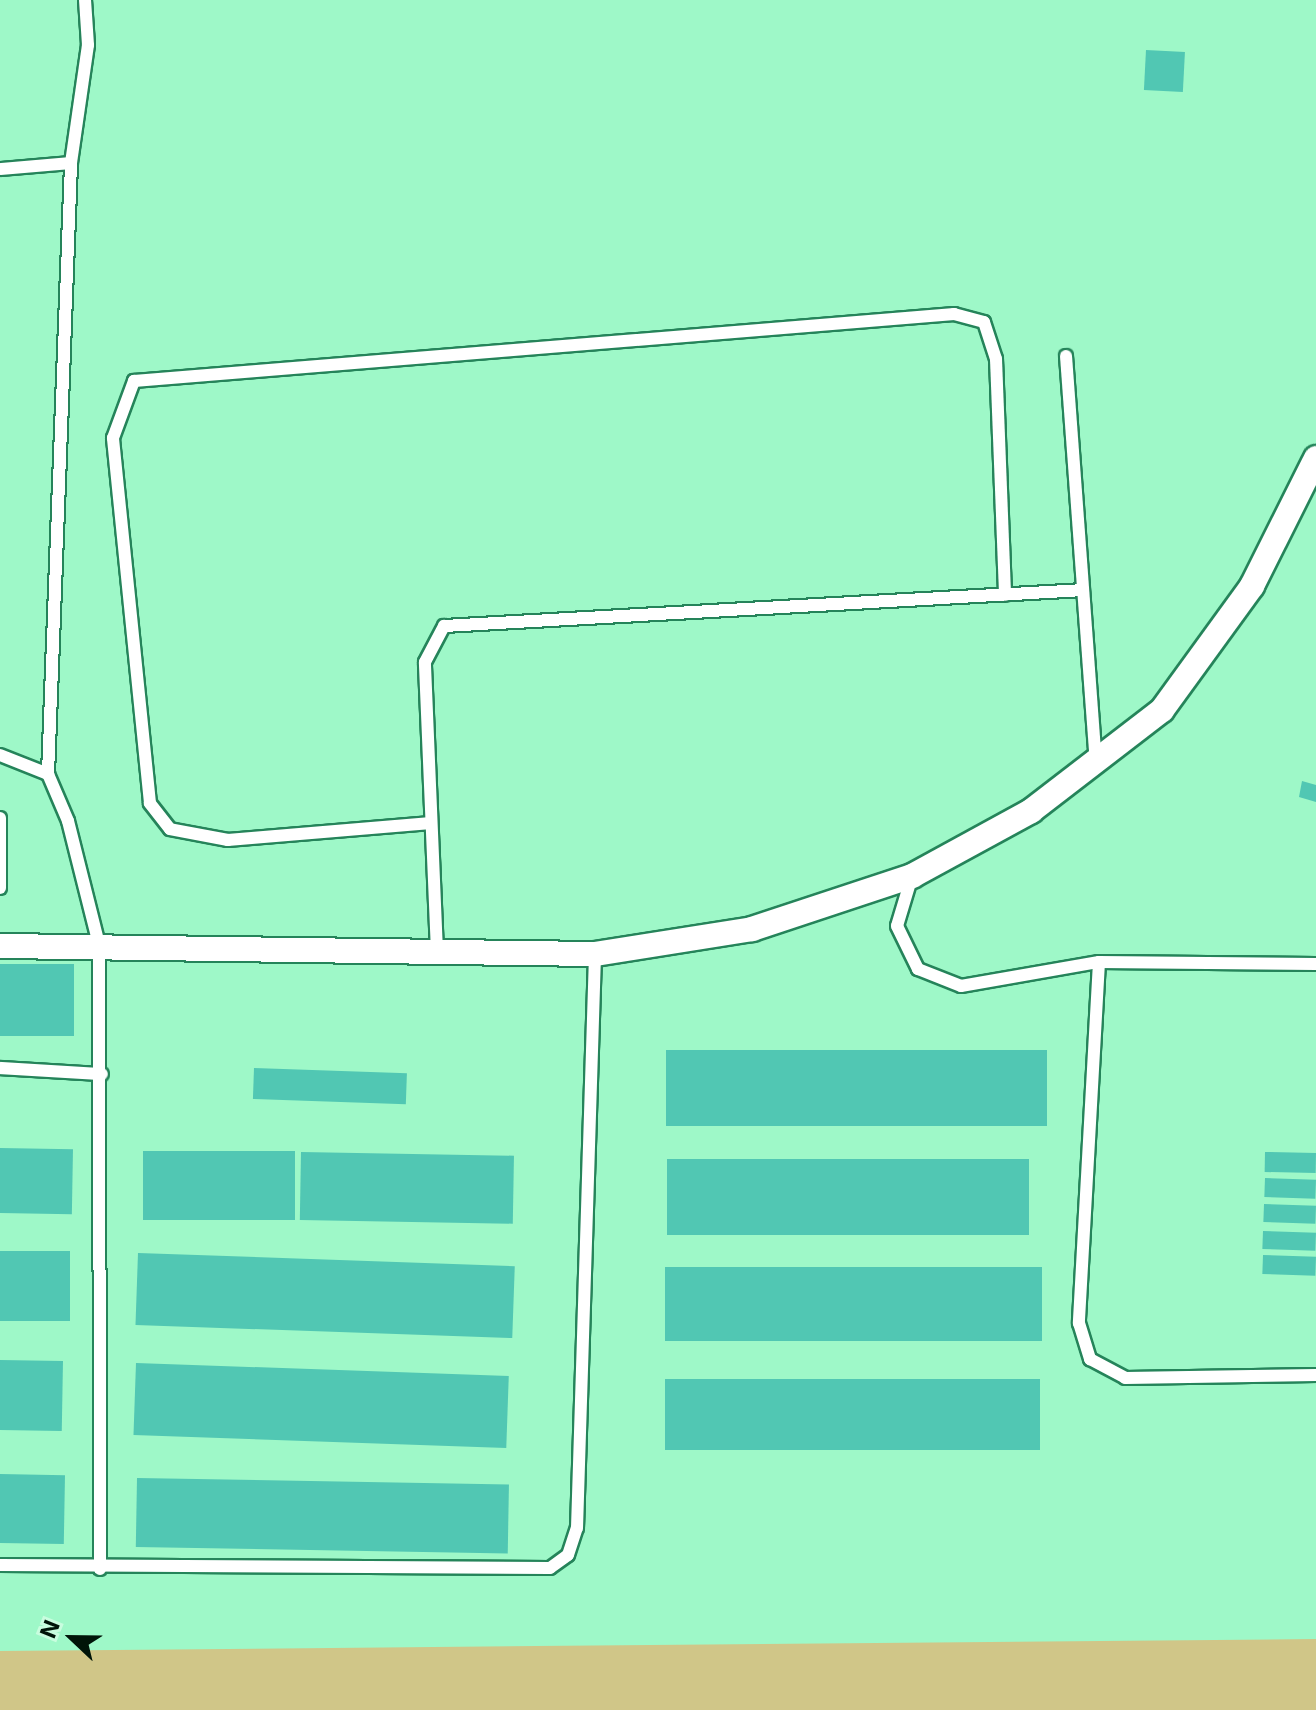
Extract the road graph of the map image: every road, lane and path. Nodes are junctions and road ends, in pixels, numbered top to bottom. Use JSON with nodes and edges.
{"nodes":[{"id":1,"x":85,"y":0,"type":"edge"},
{"id":2,"x":71,"y":163,"type":"junction"},
{"id":3,"x":0,"y":169,"type":"edge"},
{"id":4,"x":1066,"y":356,"type":"dead end"},
{"id":5,"x":1316,"y":458,"type":"edge"},
{"id":6,"x":1310,"y":489,"type":"edge"},
{"id":7,"x":1083,"y":590,"type":"junction"},
{"id":8,"x":1005,"y":595,"type":"junction"},
{"id":9,"x":0,"y":755,"type":"edge"},
{"id":10,"x":1096,"y":762,"type":"junction"},
{"id":11,"x":48,"y":774,"type":"junction"},
{"id":12,"x":0,"y":818,"type":"edge"},
{"id":13,"x":431,"y":823,"type":"junction"},
{"id":14,"x":912,"y":876,"type":"junction"},
{"id":15,"x":0,"y":888,"type":"edge"},
{"id":16,"x":99,"y":944,"type":"junction"},
{"id":17,"x":0,"y":946,"type":"edge"},
{"id":18,"x":437,"y":952,"type":"junction"},
{"id":19,"x":595,"y":954,"type":"junction"},
{"id":20,"x":1099,"y":962,"type":"junction"},
{"id":21,"x":1316,"y":964,"type":"edge"},
{"id":22,"x":0,"y":1068,"type":"edge"},
{"id":23,"x":102,"y":1074,"type":"junction"},
{"id":24,"x":1316,"y":1375,"type":"edge"},
{"id":25,"x":0,"y":1565,"type":"edge"},
{"id":26,"x":100,"y":1569,"type":"junction"}],
"edges":[{"from":1,"to":2,"type":"lane"},
{"from":2,"to":3,"type":"lane"},
{"from":2,"to":11,"type":"lane"},
{"from":4,"to":7,"type":"lane"},
{"from":5,"to":6,"type":"street"},
{"from":6,"to":10,"type":"street"},
{"from":7,"to":8,"type":"lane"},
{"from":7,"to":10,"type":"lane"},
{"from":8,"to":13,"type":"lane"},
{"from":8,"to":13,"type":"lane"},
{"from":9,"to":11,"type":"lane"},
{"from":10,"to":14,"type":"street"},
{"from":11,"to":16,"type":"lane"},
{"from":12,"to":15,"type":"lane"},
{"from":13,"to":18,"type":"lane"},
{"from":14,"to":19,"type":"street"},
{"from":14,"to":20,"type":"lane"},
{"from":16,"to":17,"type":"street"},
{"from":16,"to":18,"type":"street"},
{"from":16,"to":23,"type":"lane"},
{"from":18,"to":19,"type":"street"},
{"from":19,"to":26,"type":"lane"},
{"from":20,"to":21,"type":"lane"},
{"from":20,"to":24,"type":"lane"},
{"from":22,"to":23,"type":"lane"},
{"from":23,"to":26,"type":"lane"},
{"from":25,"to":26,"type":"lane"}]}
